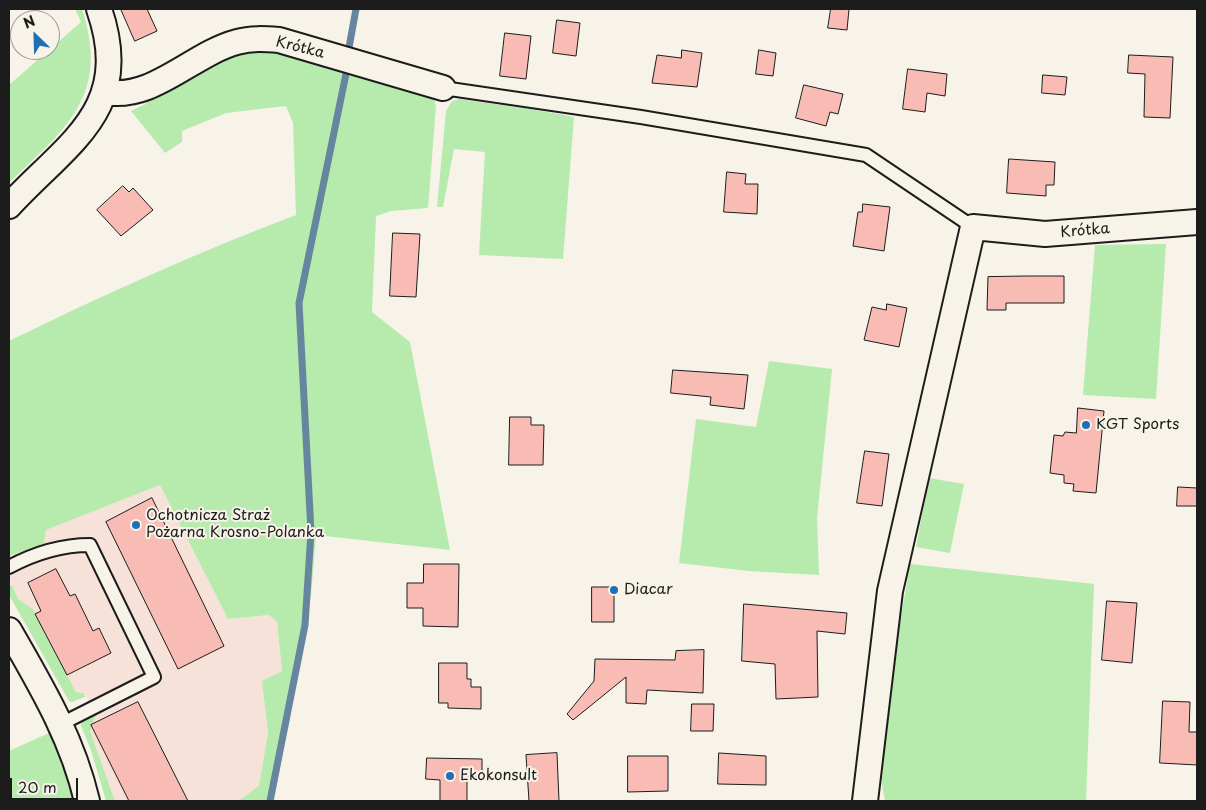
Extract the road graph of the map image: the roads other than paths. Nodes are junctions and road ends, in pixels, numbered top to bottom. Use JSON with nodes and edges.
{"nodes":[{"id":1,"x":99,"y":9,"type":"edge"},
{"id":2,"x":443,"y":88,"type":"joint"},
{"id":3,"x":105,"y":92,"type":"junction"},
{"id":4,"x":9,"y":206,"type":"edge"},
{"id":5,"x":1197,"y":222,"type":"edge"},
{"id":6,"x":973,"y":227,"type":"junction"},
{"id":7,"x":9,"y":567,"type":"edge"},
{"id":8,"x":9,"y":630,"type":"edge"},
{"id":9,"x":61,"y":724,"type":"junction"},
{"id":10,"x":86,"y":801,"type":"edge"},
{"id":11,"x":865,"y":801,"type":"edge"}],
"edges":[{"from":1,"to":3,"type":"street"},
{"from":2,"to":3,"type":"street","name":"Krótka"},
{"from":2,"to":6,"type":"lane"},
{"from":3,"to":4,"type":"street"},
{"from":5,"to":6,"type":"street","name":"Krótka"},
{"from":6,"to":11,"type":"street"},
{"from":7,"to":9,"type":"lane"},
{"from":8,"to":9,"type":"street"},
{"from":9,"to":10,"type":"street"}]}
